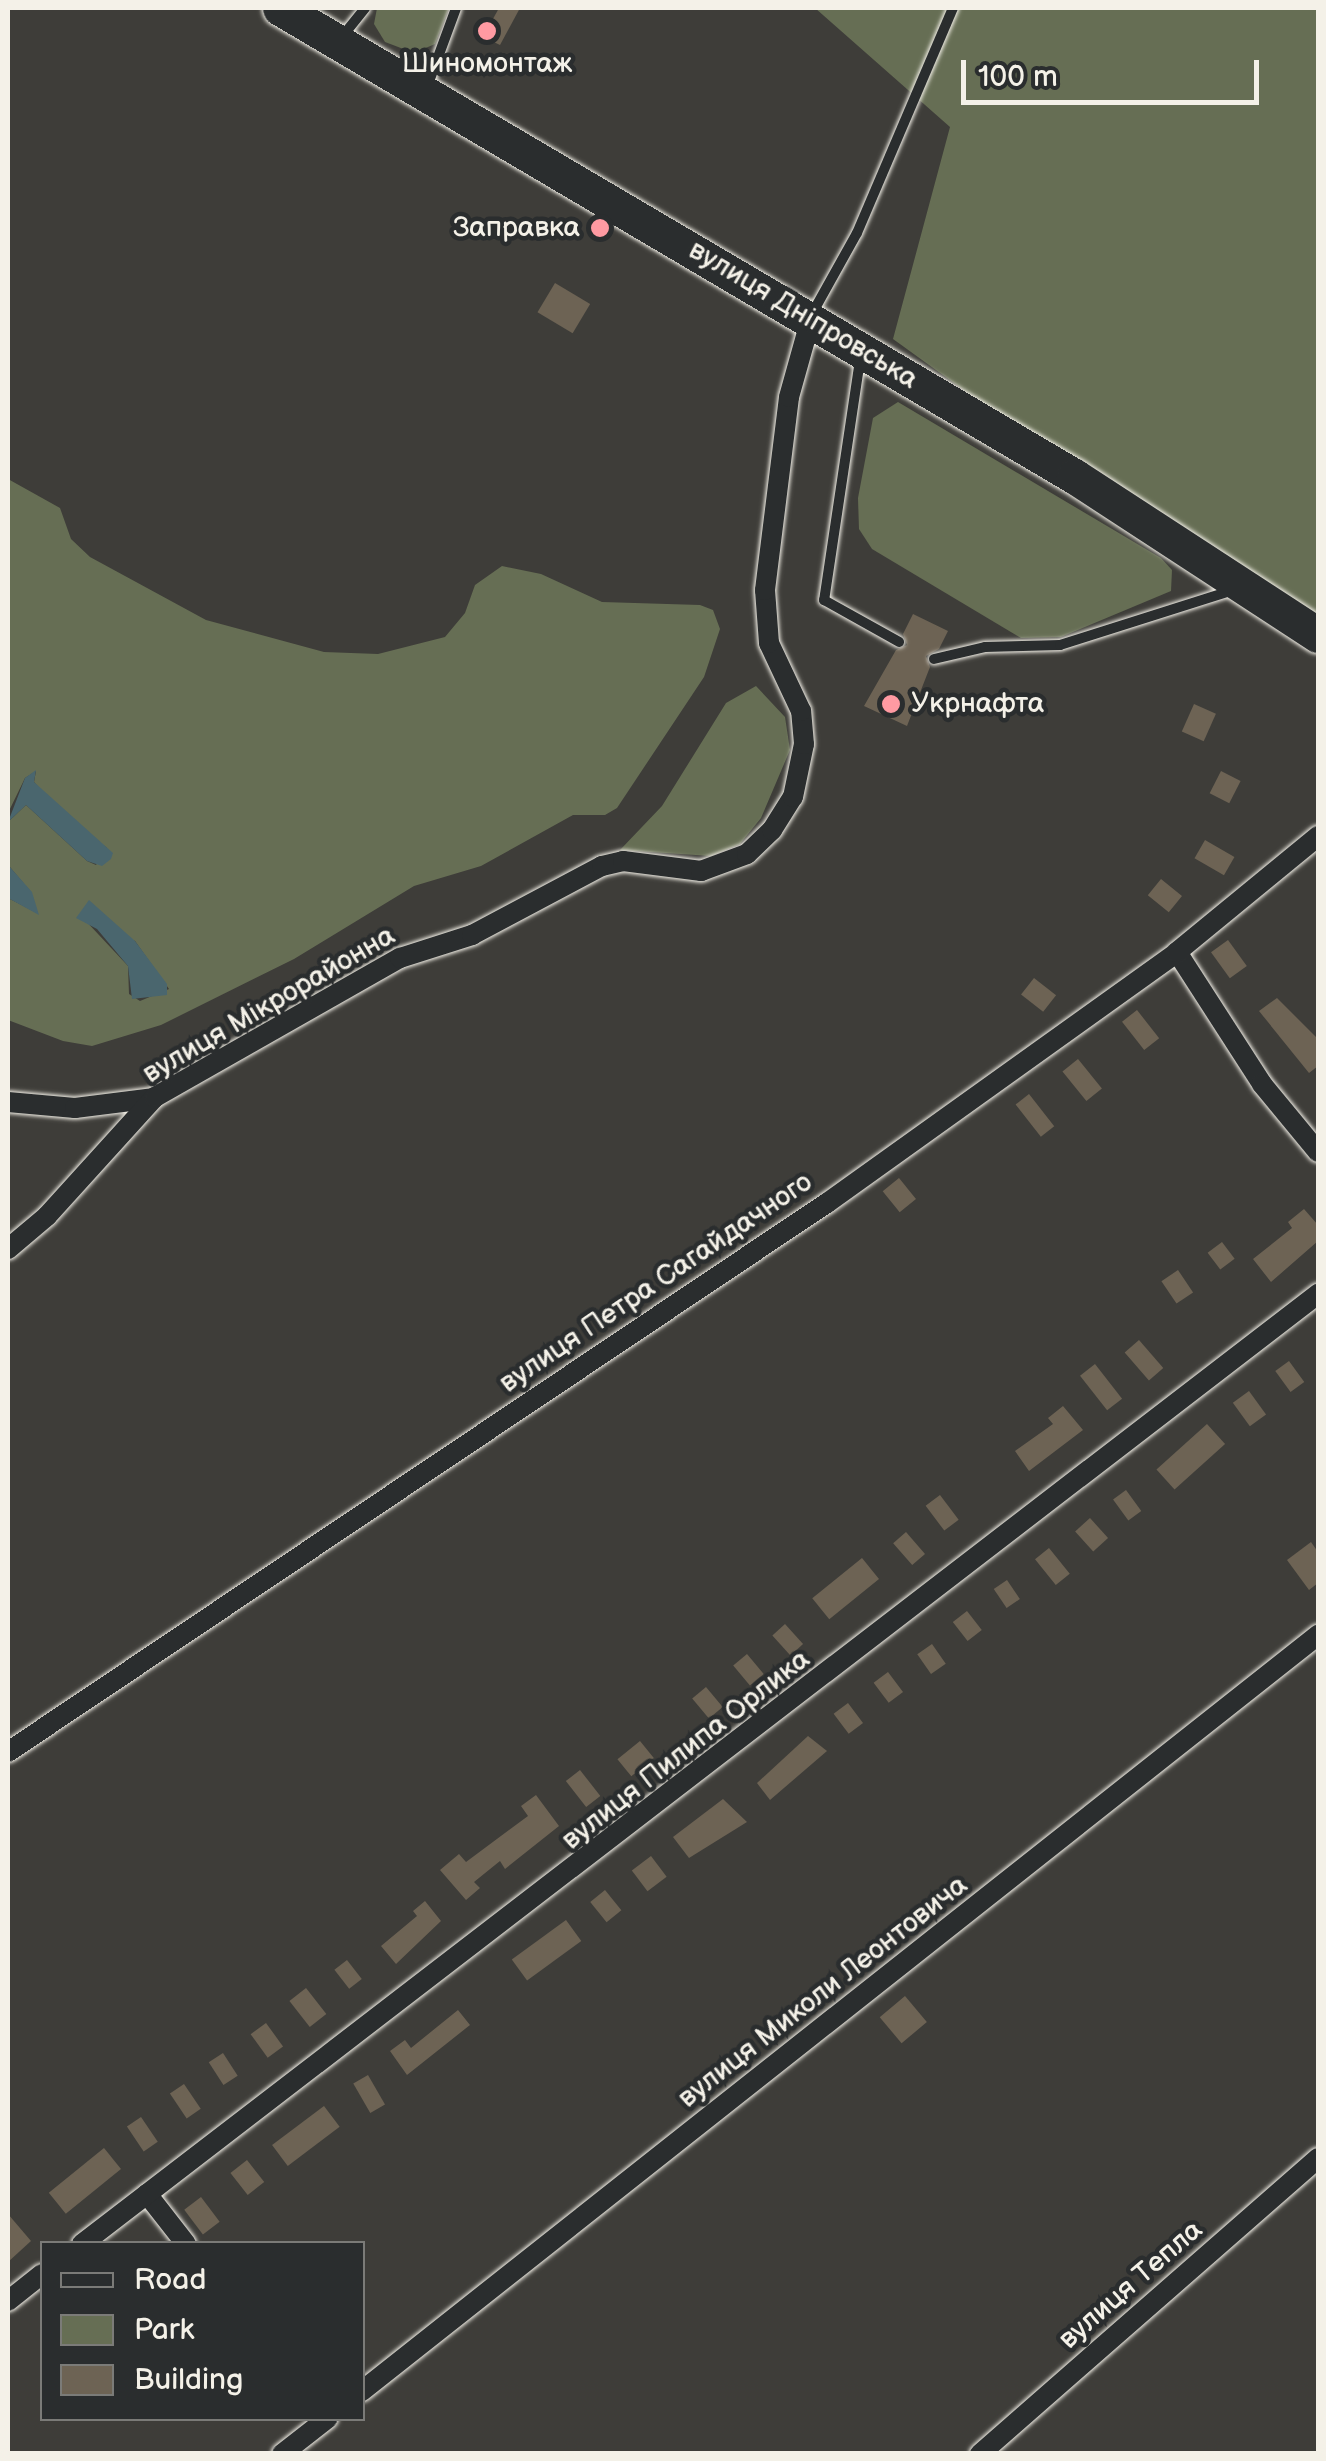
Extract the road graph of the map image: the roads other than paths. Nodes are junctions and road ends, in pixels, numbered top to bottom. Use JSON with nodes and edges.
{"nodes":[{"id":1,"x":280,"y":8,"type":"edge"},
{"id":2,"x":365,"y":8,"type":"edge"},
{"id":3,"x":456,"y":8,"type":"edge"},
{"id":4,"x":953,"y":8,"type":"edge"},
{"id":5,"x":339,"y":41,"type":"junction"},
{"id":6,"x":425,"y":93,"type":"junction"},
{"id":7,"x":810,"y":318,"type":"junction"},
{"id":8,"x":862,"y":349,"type":"junction"},
{"id":9,"x":1248,"y":585,"type":"junction"},
{"id":10,"x":1318,"y":635,"type":"edge"},
{"id":11,"x":900,"y":642,"type":"dead end"},
{"id":12,"x":934,"y":659,"type":"dead end"},
{"id":13,"x":1318,"y":836,"type":"edge"},
{"id":14,"x":1177,"y":952,"type":"junction"},
{"id":15,"x":155,"y":1098,"type":"junction"},
{"id":16,"x":8,"y":1102,"type":"edge"},
{"id":17,"x":1318,"y":1152,"type":"edge"},
{"id":18,"x":8,"y":1249,"type":"edge"},
{"id":19,"x":1318,"y":1294,"type":"edge"},
{"id":20,"x":1318,"y":1635,"type":"edge"},
{"id":21,"x":8,"y":1752,"type":"edge"},
{"id":22,"x":1318,"y":2158,"type":"edge"},
{"id":23,"x":147,"y":2194,"type":"junction"},
{"id":24,"x":86,"y":2241,"type":"edge"},
{"id":25,"x":184,"y":2241,"type":"edge"},
{"id":26,"x":40,"y":2276,"type":"edge"},
{"id":27,"x":8,"y":2300,"type":"edge"},
{"id":28,"x":365,"y":2390,"type":"edge"},
{"id":29,"x":324,"y":2421,"type":"edge"},
{"id":30,"x":282,"y":2454,"type":"edge"},
{"id":31,"x":980,"y":2454,"type":"edge"}],
"edges":[{"from":1,"to":5,"type":"highway","name":"вулиця Дніпровська"},
{"from":2,"to":5,"type":"lane"},
{"from":3,"to":6,"type":"lane"},
{"from":4,"to":7,"type":"lane"},
{"from":5,"to":6,"type":"highway","name":"вулиця Дніпровська"},
{"from":6,"to":7,"type":"highway","name":"вулиця Дніпровська"},
{"from":7,"to":8,"type":"highway","name":"вулиця Дніпровська"},
{"from":7,"to":15,"type":"street","name":"вулиця Мікрорайонна"},
{"from":8,"to":9,"type":"highway","name":"вулиця Дніпровська"},
{"from":8,"to":11,"type":"lane"},
{"from":9,"to":10,"type":"highway","name":"вулиця Дніпровська"},
{"from":9,"to":12,"type":"lane"},
{"from":13,"to":14,"type":"street","name":"вулиця Петра Сагайдачного"},
{"from":14,"to":17,"type":"street"},
{"from":14,"to":21,"type":"street","name":"вулиця Петра Сагайдачного"},
{"from":15,"to":16,"type":"street"},
{"from":15,"to":18,"type":"street","name":"вулиця Мікрорайонна"},
{"from":19,"to":23,"type":"street","name":"вулиця Пилипа Орлика"},
{"from":20,"to":28,"type":"street","name":"вулиця Миколи Леонтовича"},
{"from":22,"to":31,"type":"street","name":"вулиця Тепла"},
{"from":23,"to":24,"type":"street","name":"вулиця Пилипа Орлика"},
{"from":23,"to":25,"type":"street"},
{"from":26,"to":27,"type":"street"},
{"from":29,"to":30,"type":"street"}]}
